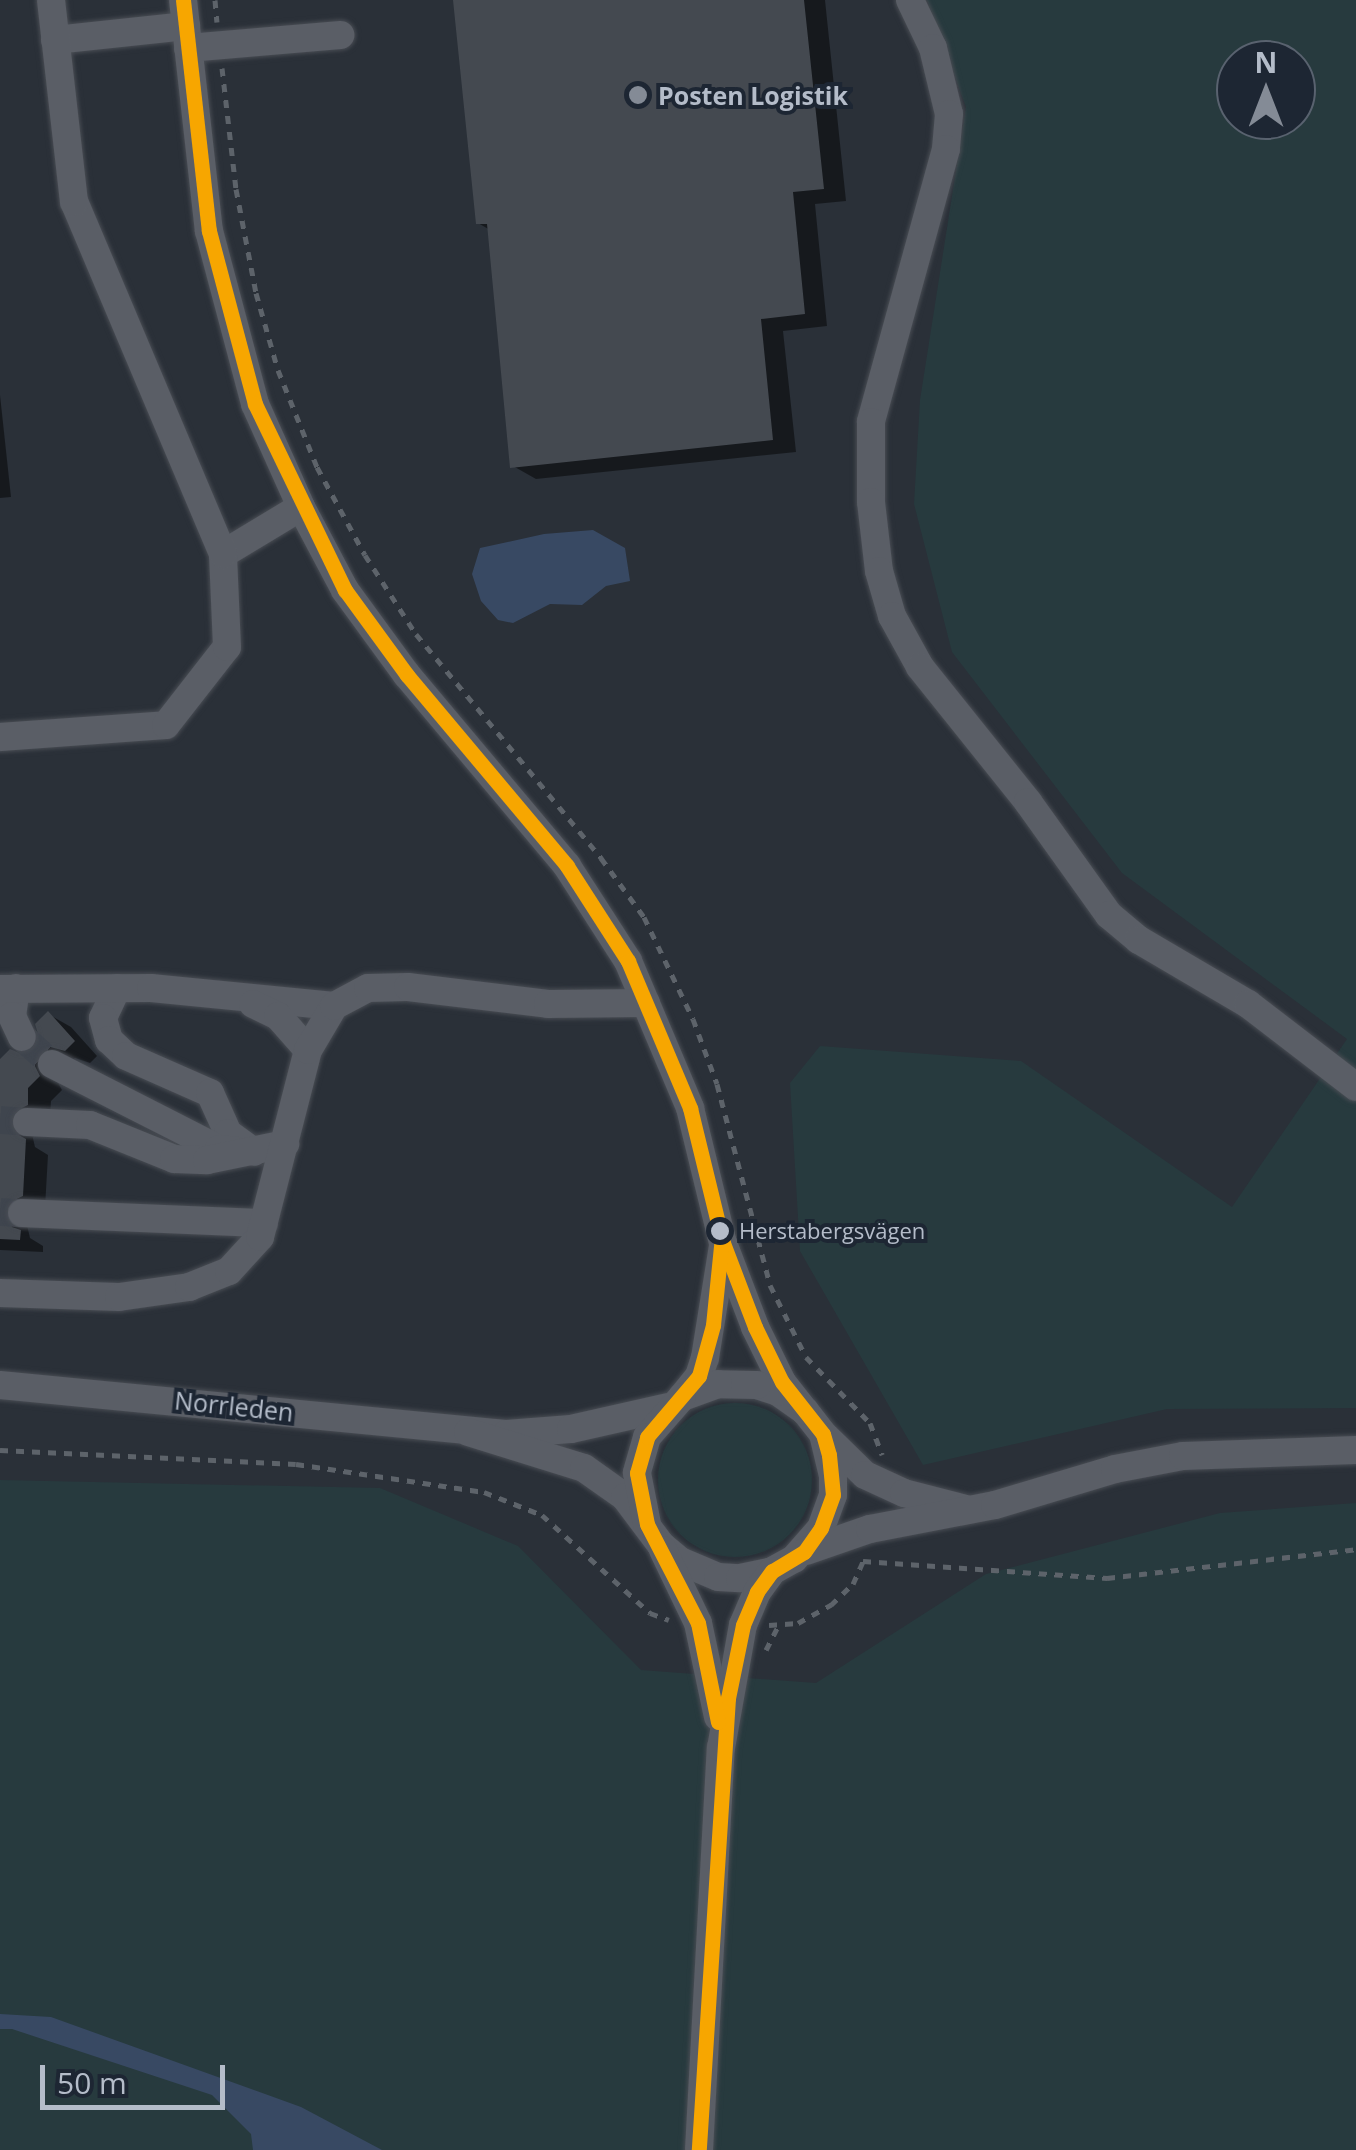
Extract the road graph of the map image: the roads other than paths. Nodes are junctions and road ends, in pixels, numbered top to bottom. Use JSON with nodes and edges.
{"nodes":[{"id":1,"x":50,"y":0,"type":"edge"},
{"id":2,"x":910,"y":0,"type":"edge"},
{"id":3,"x":186,"y":24,"type":"edge"},
{"id":4,"x":340,"y":35,"type":"dead end"},
{"id":5,"x":55,"y":40,"type":"junction"},
{"id":6,"x":301,"y":508,"type":"junction"},
{"id":7,"x":223,"y":554,"type":"junction"},
{"id":8,"x":0,"y":737,"type":"edge"},
{"id":9,"x":8,"y":988,"type":"edge"},
{"id":10,"x":117,"y":988,"type":"junction"},
{"id":11,"x":242,"y":999,"type":"junction"},
{"id":12,"x":646,"y":1003,"type":"junction"},
{"id":13,"x":334,"y":1006,"type":"junction"},
{"id":14,"x":22,"y":1036,"type":"tunnel mouth"},
{"id":15,"x":308,"y":1050,"type":"junction"},
{"id":16,"x":52,"y":1064,"type":"tunnel mouth"},
{"id":17,"x":1356,"y":1087,"type":"edge"},
{"id":18,"x":27,"y":1122,"type":"tunnel mouth"},
{"id":19,"x":286,"y":1144,"type":"junction"},
{"id":20,"x":254,"y":1152,"type":"junction"},
{"id":21,"x":22,"y":1213,"type":"tunnel mouth"},
{"id":22,"x":264,"y":1224,"type":"junction"},
{"id":23,"x":723,"y":1243,"type":"junction"},
{"id":24,"x":0,"y":1294,"type":"edge"},
{"id":25,"x":0,"y":1385,"type":"edge"},
{"id":26,"x":676,"y":1402,"type":"junction"},
{"id":27,"x":814,"y":1422,"type":"junction"},
{"id":28,"x":468,"y":1432,"type":"junction"},
{"id":29,"x":1356,"y":1450,"type":"edge"},
{"id":30,"x":968,"y":1509,"type":"junction"},
{"id":31,"x":654,"y":1534,"type":"junction"},
{"id":32,"x":804,"y":1552,"type":"junction"},
{"id":33,"x":772,"y":1571,"type":"junction"},
{"id":34,"x":721,"y":1748,"type":"junction"},
{"id":35,"x":699,"y":2150,"type":"edge"}],
"edges":[{"from":1,"to":5,"type":"street"},
{"from":2,"to":17,"type":"street"},
{"from":3,"to":4,"type":"street"},
{"from":3,"to":5,"type":"street"},
{"from":3,"to":6,"type":"street"},
{"from":5,"to":7,"type":"street"},
{"from":6,"to":7,"type":"street"},
{"from":6,"to":12,"type":"street"},
{"from":7,"to":8,"type":"street"},
{"from":9,"to":10,"type":"street"},
{"from":9,"to":14,"type":"street"},
{"from":10,"to":11,"type":"street"},
{"from":10,"to":20,"type":"street"},
{"from":11,"to":13,"type":"street"},
{"from":11,"to":15,"type":"street"},
{"from":12,"to":13,"type":"street"},
{"from":12,"to":23,"type":"street"},
{"from":13,"to":15,"type":"street"},
{"from":15,"to":19,"type":"street"},
{"from":16,"to":20,"type":"street"},
{"from":18,"to":20,"type":"street"},
{"from":19,"to":20,"type":"street"},
{"from":19,"to":22,"type":"street"},
{"from":21,"to":22,"type":"street"},
{"from":22,"to":24,"type":"street"},
{"from":23,"to":26,"type":"street"},
{"from":23,"to":27,"type":"street"},
{"from":25,"to":28,"type":"street","name":"Norrleden"},
{"from":26,"to":27,"type":"street"},
{"from":26,"to":28,"type":"street"},
{"from":26,"to":31,"type":"street"},
{"from":27,"to":30,"type":"street"},
{"from":27,"to":32,"type":"street"},
{"from":28,"to":31,"type":"street"},
{"from":29,"to":30,"type":"street"},
{"from":30,"to":32,"type":"street"},
{"from":31,"to":33,"type":"street"},
{"from":31,"to":34,"type":"street"},
{"from":32,"to":33,"type":"street"},
{"from":33,"to":34,"type":"street"},
{"from":34,"to":35,"type":"street"}]}
